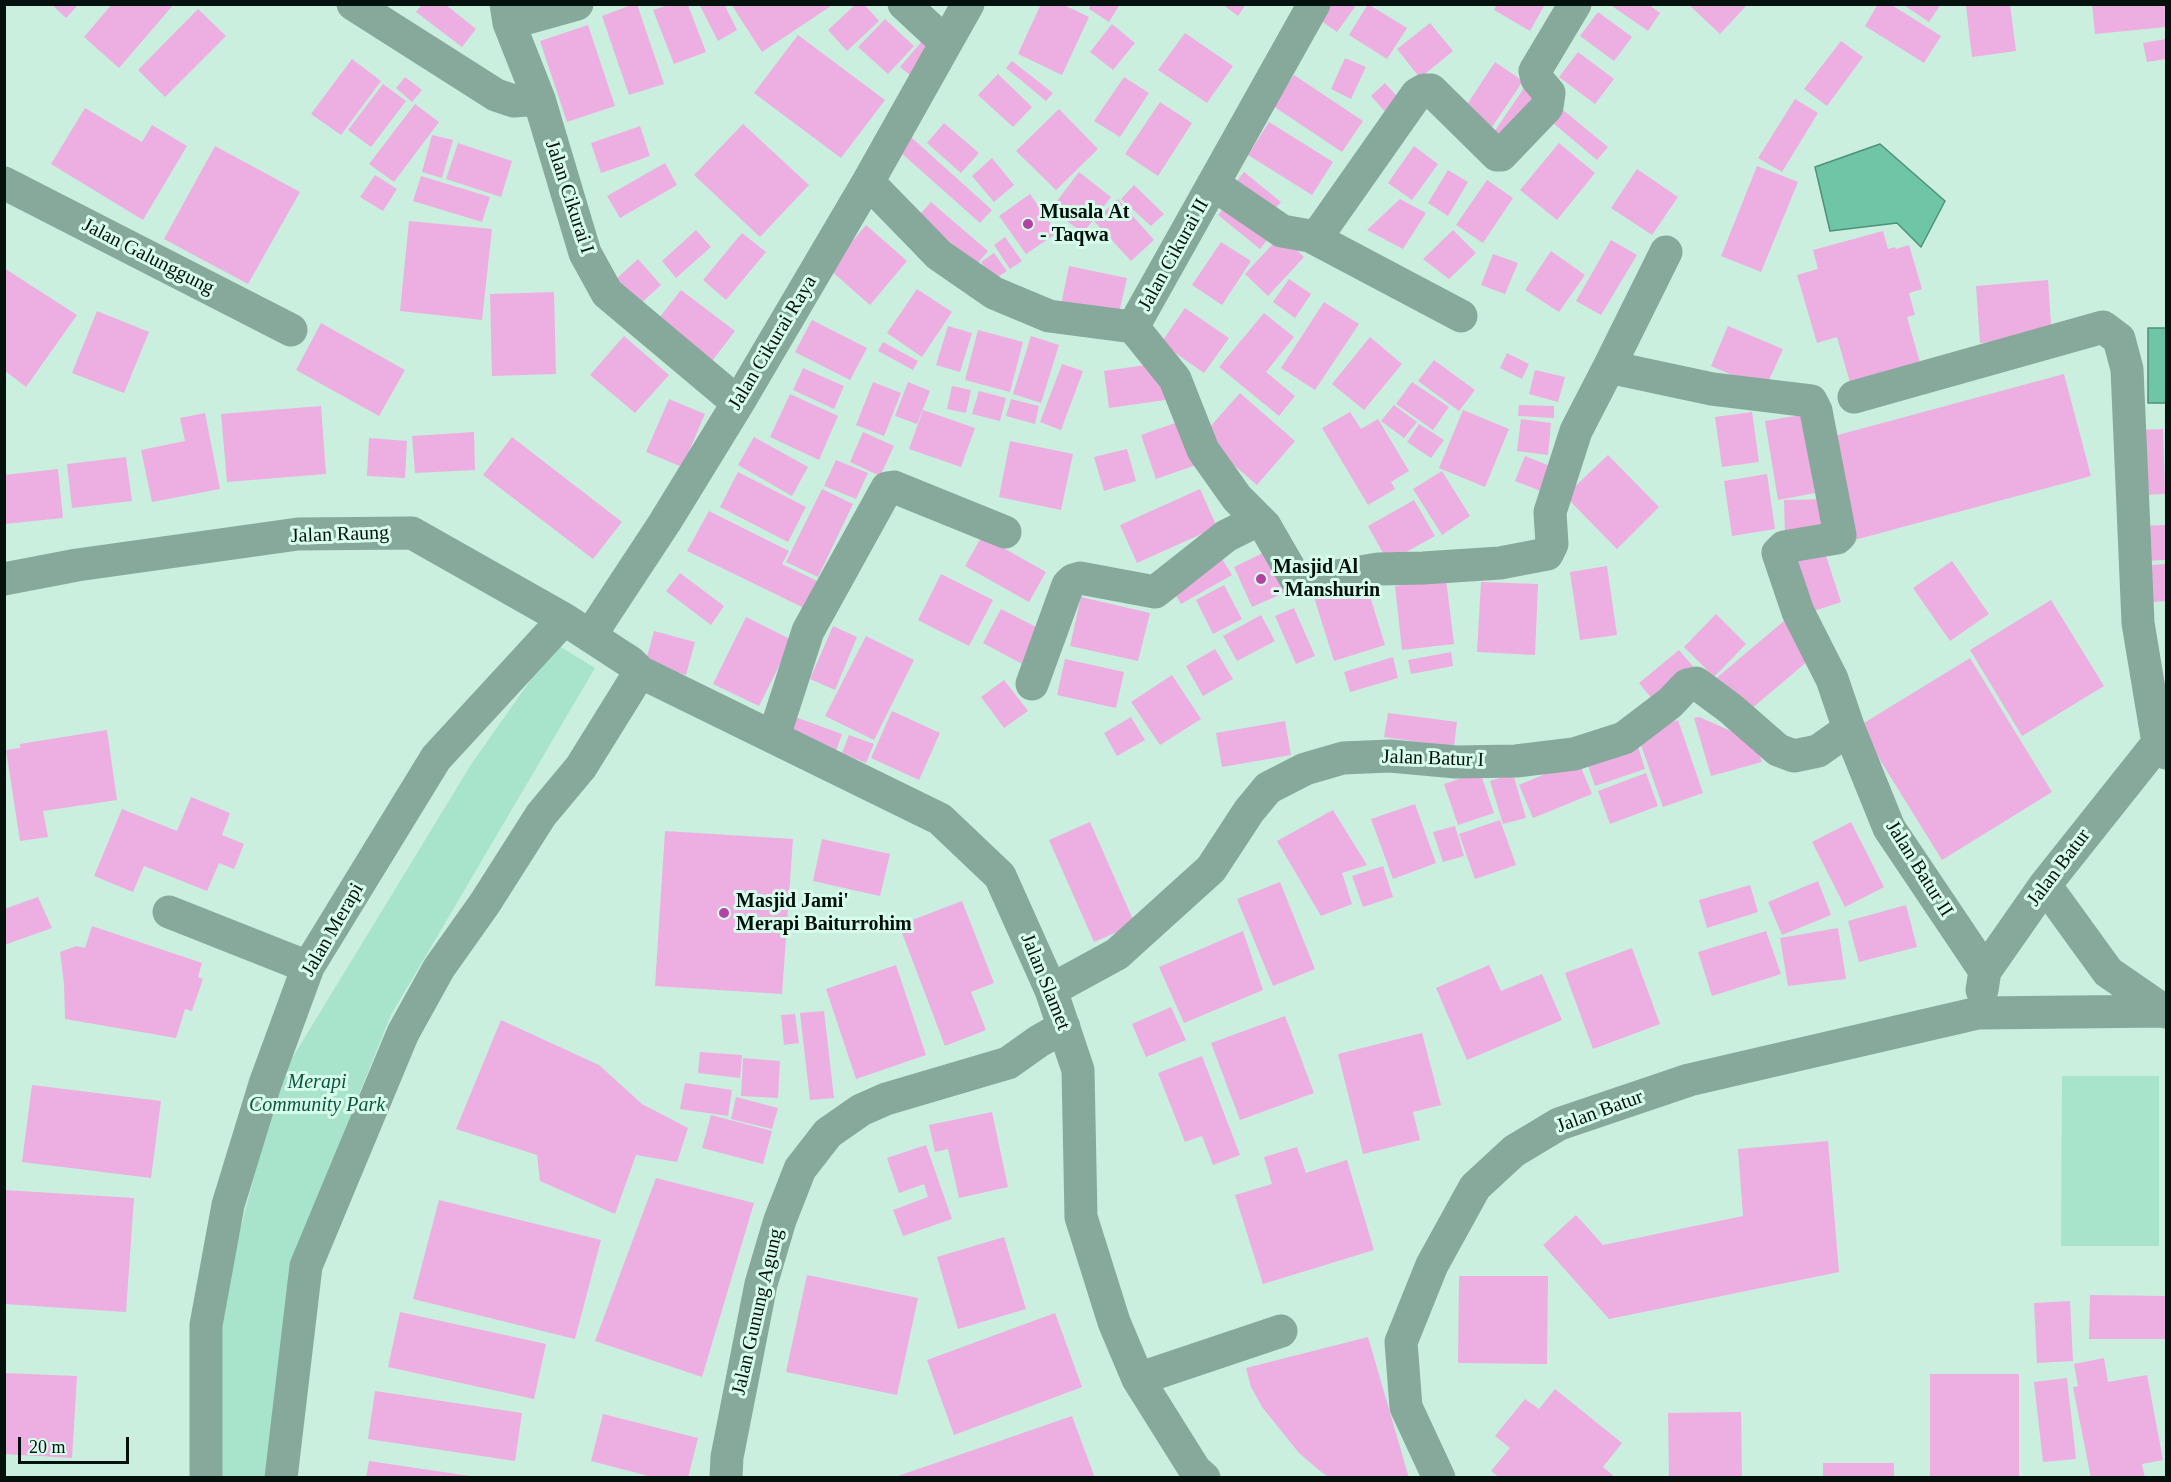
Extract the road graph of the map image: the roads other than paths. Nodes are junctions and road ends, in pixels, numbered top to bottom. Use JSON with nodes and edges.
{"nodes":[{"id":1,"x":353,"y":4,"type":"edge"},
{"id":2,"x":577,"y":4,"type":"edge"},
{"id":3,"x":904,"y":4,"type":"edge"},
{"id":4,"x":968,"y":4,"type":"edge"},
{"id":5,"x":1314,"y":4,"type":"edge"},
{"id":6,"x":1575,"y":4,"type":"edge"},
{"id":7,"x":507,"y":14,"type":"edge"},
{"id":8,"x":946,"y":43,"type":"junction"},
{"id":9,"x":538,"y":99,"type":"junction"},
{"id":10,"x":868,"y":182,"type":"junction"},
{"id":11,"x":4,"y":183,"type":"edge"},
{"id":12,"x":1213,"y":184,"type":"junction"},
{"id":13,"x":1310,"y":236,"type":"junction"},
{"id":14,"x":1666,"y":252,"type":"dead end"},
{"id":15,"x":1461,"y":316,"type":"dead end"},
{"id":16,"x":1134,"y":327,"type":"junction"},
{"id":17,"x":291,"y":330,"type":"dead end"},
{"id":18,"x":1609,"y":367,"type":"junction"},
{"id":19,"x":1854,"y":397,"type":"dead end"},
{"id":20,"x":738,"y":403,"type":"junction"},
{"id":21,"x":1258,"y":519,"type":"junction"},
{"id":22,"x":1005,"y":532,"type":"dead end"},
{"id":23,"x":4,"y":579,"type":"edge"},
{"id":24,"x":577,"y":628,"type":"junction"},
{"id":25,"x":640,"y":672,"type":"junction"},
{"id":26,"x":1032,"y":684,"type":"dead end"},
{"id":27,"x":1850,"y":729,"type":"junction"},
{"id":28,"x":774,"y":736,"type":"junction"},
{"id":29,"x":2164,"y":744,"type":"edge"},
{"id":30,"x":2045,"y":885,"type":"junction"},
{"id":31,"x":169,"y":912,"type":"dead end"},
{"id":32,"x":308,"y":967,"type":"junction"},
{"id":33,"x":1985,"y":971,"type":"junction"},
{"id":34,"x":1051,"y":990,"type":"junction"},
{"id":35,"x":2166,"y":1012,"type":"edge"},
{"id":36,"x":1978,"y":1013,"type":"junction"},
{"id":37,"x":1064,"y":1027,"type":"junction"},
{"id":38,"x":1281,"y":1331,"type":"dead end"},
{"id":39,"x":1138,"y":1379,"type":"junction"},
{"id":40,"x":206,"y":1478,"type":"edge"},
{"id":41,"x":281,"y":1478,"type":"edge"},
{"id":42,"x":726,"y":1478,"type":"edge"},
{"id":43,"x":1204,"y":1478,"type":"edge"},
{"id":44,"x":1439,"y":1478,"type":"edge"}],
"edges":[{"from":1,"to":9,"type":"street"},
{"from":2,"to":7,"type":"street"},
{"from":3,"to":8,"type":"street"},
{"from":4,"to":8,"type":"street","name":"Jalan Cikurai Raya"},
{"from":5,"to":12,"type":"street","name":"Jalan Cikurai II"},
{"from":6,"to":13,"type":"street"},
{"from":7,"to":9,"type":"street","name":"Jalan Cikurai I"},
{"from":8,"to":10,"type":"street","name":"Jalan Cikurai Raya"},
{"from":9,"to":20,"type":"street","name":"Jalan Cikurai I"},
{"from":10,"to":16,"type":"street","name":"Jalan Cikurai II"},
{"from":10,"to":20,"type":"street","name":"Jalan Cikurai Raya"},
{"from":11,"to":17,"type":"street","name":"Jalan Galunggung"},
{"from":12,"to":13,"type":"street"},
{"from":12,"to":16,"type":"street","name":"Jalan Cikurai II"},
{"from":13,"to":15,"type":"street"},
{"from":14,"to":18,"type":"street"},
{"from":16,"to":21,"type":"street"},
{"from":18,"to":21,"type":"street"},
{"from":18,"to":27,"type":"street","name":"Jalan Batur II"},
{"from":19,"to":29,"type":"street"},
{"from":20,"to":24,"type":"street","name":"Jalan Cikurai Raya"},
{"from":21,"to":26,"type":"street"},
{"from":22,"to":28,"type":"street"},
{"from":23,"to":24,"type":"street","name":"Jalan Raung"},
{"from":24,"to":25,"type":"street","name":"Jalan Raung"},
{"from":24,"to":32,"type":"street","name":"Jalan Merapi"},
{"from":25,"to":28,"type":"street","name":"Jalan Slamet"},
{"from":25,"to":41,"type":"street"},
{"from":27,"to":33,"type":"street","name":"Jalan Batur II"},
{"from":27,"to":34,"type":"street","name":"Jalan Batur I"},
{"from":28,"to":34,"type":"street","name":"Jalan Slamet"},
{"from":29,"to":30,"type":"street","name":"Jalan Batur"},
{"from":30,"to":33,"type":"street","name":"Jalan Batur"},
{"from":30,"to":35,"type":"street"},
{"from":31,"to":32,"type":"street"},
{"from":32,"to":40,"type":"street","name":"Jalan Merapi"},
{"from":33,"to":36,"type":"street","name":"Jalan Batur"},
{"from":34,"to":37,"type":"street","name":"Jalan Slamet"},
{"from":35,"to":36,"type":"street","name":"Jalan Batur"},
{"from":36,"to":44,"type":"street","name":"Jalan Batur"},
{"from":37,"to":39,"type":"street","name":"Jalan Slamet"},
{"from":37,"to":42,"type":"street","name":"Jalan Gunung Agung"},
{"from":38,"to":39,"type":"street"},
{"from":39,"to":43,"type":"street","name":"Jalan Slamet"}]}
